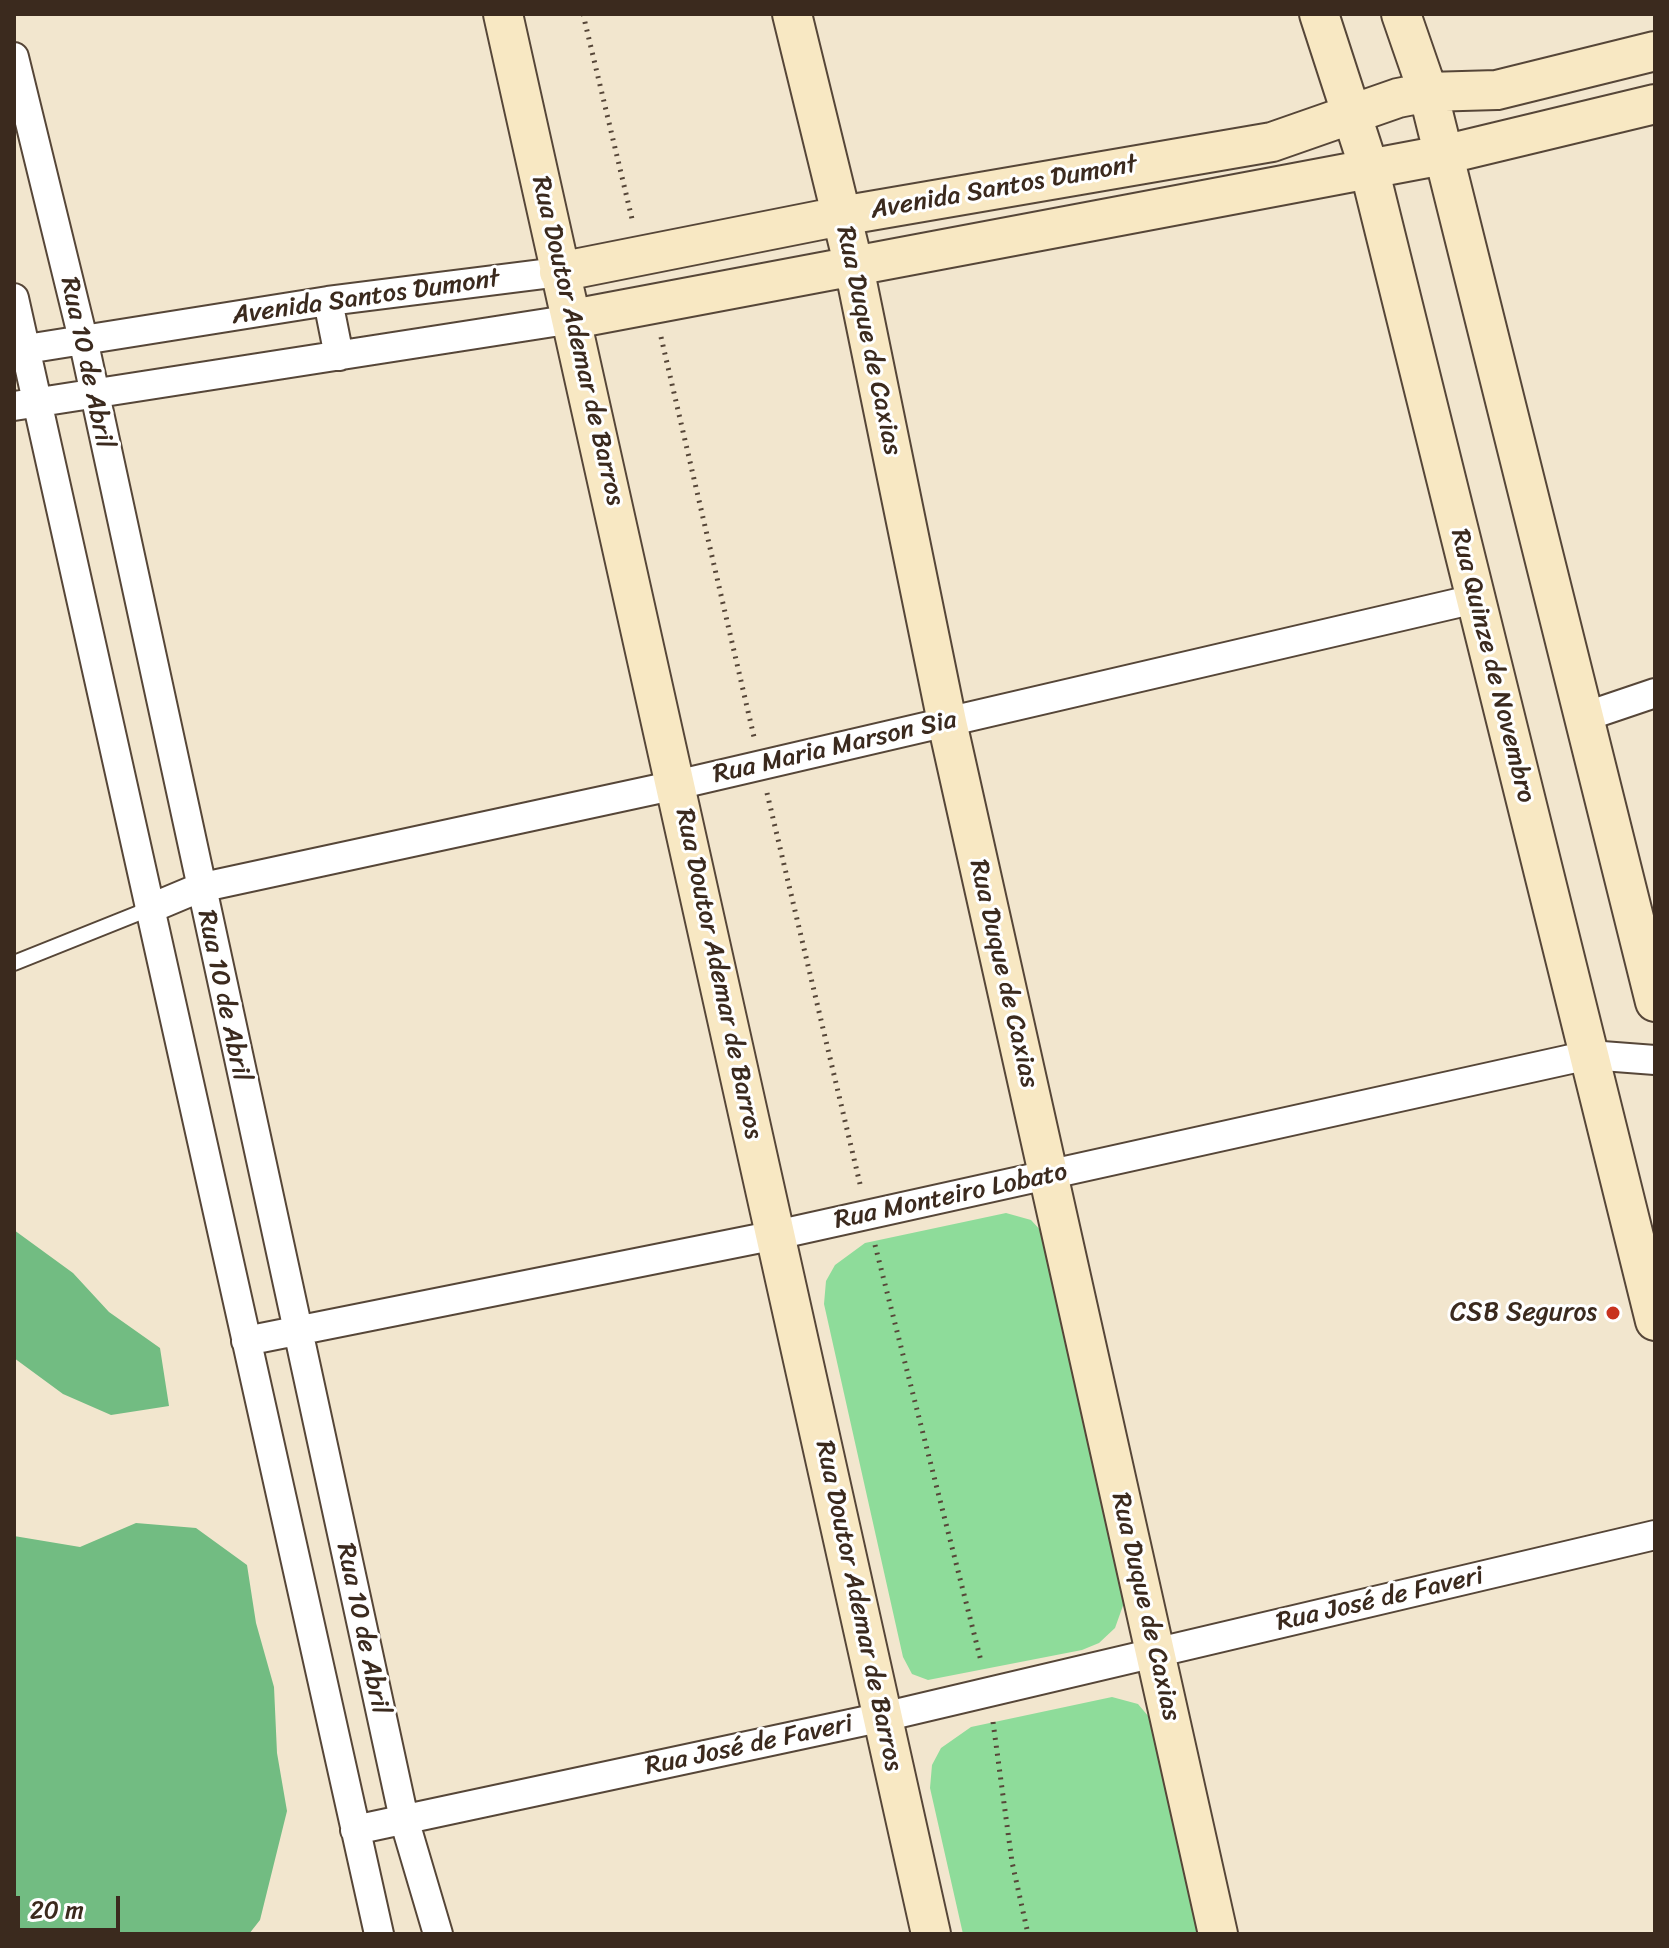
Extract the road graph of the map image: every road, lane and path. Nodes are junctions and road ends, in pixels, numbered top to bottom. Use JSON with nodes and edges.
{"nodes":[{"id":1,"x":503,"y":14,"type":"edge"},
{"id":2,"x":583,"y":14,"type":"edge"},
{"id":3,"x":792,"y":14,"type":"edge"},
{"id":4,"x":1319,"y":14,"type":"edge"},
{"id":5,"x":1401,"y":14,"type":"edge"},
{"id":6,"x":1655,"y":51,"type":"edge"},
{"id":7,"x":14,"y":57,"type":"edge"},
{"id":8,"x":1576,"y":70,"type":"junction"},
{"id":9,"x":1428,"y":92,"type":"junction"},
{"id":10,"x":1655,"y":104,"type":"edge"},
{"id":11,"x":1351,"y":114,"type":"junction"},
{"id":12,"x":1589,"y":122,"type":"junction"},
{"id":13,"x":1443,"y":155,"type":"junction"},
{"id":14,"x":1144,"y":164,"type":"junction"},
{"id":15,"x":1369,"y":168,"type":"junction"},
{"id":16,"x":1153,"y":211,"type":"junction"},
{"id":17,"x":841,"y":216,"type":"junction"},
{"id":18,"x":641,"y":258,"type":"junction"},
{"id":19,"x":854,"y":267,"type":"junction"},
{"id":20,"x":559,"y":272,"type":"junction"},
{"id":21,"x":14,"y":298,"type":"edge"},
{"id":22,"x":328,"y":301,"type":"junction"},
{"id":23,"x":654,"y":304,"type":"junction"},
{"id":24,"x":573,"y":319,"type":"junction"},
{"id":25,"x":83,"y":339,"type":"junction"},
{"id":26,"x":20,"y":350,"type":"edge"},
{"id":27,"x":339,"y":356,"type":"junction"},
{"id":28,"x":93,"y":394,"type":"junction"},
{"id":29,"x":25,"y":404,"type":"edge"},
{"id":30,"x":1475,"y":599,"type":"junction"},
{"id":31,"x":1655,"y":693,"type":"edge"},
{"id":32,"x":1584,"y":717,"type":"junction"},
{"id":33,"x":947,"y":722,"type":"junction"},
{"id":34,"x":761,"y":766,"type":"junction"},
{"id":35,"x":676,"y":785,"type":"junction"},
{"id":36,"x":199,"y":888,"type":"junction"},
{"id":37,"x":149,"y":909,"type":"junction"},
{"id":38,"x":14,"y":963,"type":"edge"},
{"id":39,"x":1655,"y":1002,"type":"edge"},
{"id":40,"x":1589,"y":1055,"type":"junction"},
{"id":41,"x":1655,"y":1060,"type":"edge"},
{"id":42,"x":1048,"y":1176,"type":"junction"},
{"id":43,"x":868,"y":1215,"type":"junction"},
{"id":44,"x":776,"y":1235,"type":"junction"},
{"id":45,"x":1655,"y":1321,"type":"edge"},
{"id":46,"x":297,"y":1331,"type":"junction"},
{"id":47,"x":246,"y":1341,"type":"junction"},
{"id":48,"x":1655,"y":1535,"type":"edge"},
{"id":49,"x":1155,"y":1652,"type":"junction"},
{"id":50,"x":989,"y":1692,"type":"junction"},
{"id":51,"x":883,"y":1717,"type":"junction"},
{"id":52,"x":404,"y":1819,"type":"junction"},
{"id":53,"x":355,"y":1830,"type":"junction"},
{"id":54,"x":379,"y":1934,"type":"edge"},
{"id":55,"x":438,"y":1934,"type":"edge"},
{"id":56,"x":931,"y":1934,"type":"edge"},
{"id":57,"x":1028,"y":1934,"type":"edge"},
{"id":58,"x":1218,"y":1934,"type":"edge"}],
"edges":[{"from":1,"to":20,"type":"street","name":"Rua Doutor Ademar de Barros"},
{"from":2,"to":18,"type":"path"},
{"from":3,"to":17,"type":"street","name":"Rua Duque de Caxias"},
{"from":4,"to":11,"type":"street","name":"Rua Quinze de Novembro"},
{"from":5,"to":9,"type":"street"},
{"from":6,"to":8,"type":"street","name":"Avenida Santos Dumont"},
{"from":7,"to":25,"type":"street","name":"Rua 10 de Abril"},
{"from":8,"to":9,"type":"street","name":"Avenida Santos Dumont"},
{"from":8,"to":12,"type":"street"},
{"from":9,"to":11,"type":"street","name":"Avenida Santos Dumont"},
{"from":9,"to":13,"type":"street"},
{"from":10,"to":12,"type":"street","name":"Avenida Santos Dumont"},
{"from":11,"to":14,"type":"street","name":"Avenida Santos Dumont"},
{"from":11,"to":15,"type":"street","name":"Rua Quinze de Novembro"},
{"from":12,"to":13,"type":"street","name":"Avenida Santos Dumont"},
{"from":13,"to":15,"type":"street","name":"Avenida Santos Dumont"},
{"from":13,"to":32,"type":"street"},
{"from":14,"to":16,"type":"street"},
{"from":14,"to":17,"type":"street","name":"Avenida Santos Dumont"},
{"from":15,"to":16,"type":"street","name":"Avenida Santos Dumont"},
{"from":15,"to":30,"type":"street","name":"Rua Quinze de Novembro"},
{"from":16,"to":19,"type":"street","name":"Avenida Santos Dumont"},
{"from":17,"to":18,"type":"street","name":"Avenida Santos Dumont"},
{"from":17,"to":19,"type":"street","name":"Rua Duque de Caxias"},
{"from":18,"to":20,"type":"street","name":"Avenida Santos Dumont"},
{"from":19,"to":23,"type":"street","name":"Avenida Santos Dumont"},
{"from":19,"to":33,"type":"street","name":"Rua Duque de Caxias"},
{"from":20,"to":22,"type":"street","name":"Avenida Santos Dumont"},
{"from":20,"to":24,"type":"street","name":"Rua Doutor Ademar de Barros"},
{"from":21,"to":26,"type":"street","name":"Rua 10 de Abril"},
{"from":22,"to":25,"type":"street","name":"Avenida Santos Dumont"},
{"from":22,"to":27,"type":"street"},
{"from":23,"to":24,"type":"street","name":"Avenida Santos Dumont"},
{"from":23,"to":34,"type":"path"},
{"from":24,"to":27,"type":"street","name":"Avenida Santos Dumont"},
{"from":24,"to":35,"type":"street","name":"Rua Doutor Ademar de Barros"},
{"from":25,"to":26,"type":"street","name":"Avenida Santos Dumont"},
{"from":25,"to":28,"type":"street","name":"Rua 10 de Abril"},
{"from":26,"to":29,"type":"street","name":"Rua 10 de Abril"},
{"from":27,"to":28,"type":"street","name":"Avenida Santos Dumont"},
{"from":28,"to":29,"type":"street","name":"Avenida Santos Dumont"},
{"from":28,"to":36,"type":"street","name":"Rua 10 de Abril"},
{"from":29,"to":37,"type":"street","name":"Rua 10 de Abril"},
{"from":30,"to":33,"type":"street","name":"Rua Maria Marson Sia"},
{"from":30,"to":40,"type":"street","name":"Rua Quinze de Novembro"},
{"from":31,"to":32,"type":"street"},
{"from":32,"to":39,"type":"street"},
{"from":33,"to":34,"type":"street","name":"Rua Maria Marson Sia"},
{"from":33,"to":42,"type":"street","name":"Rua Duque de Caxias"},
{"from":34,"to":35,"type":"street","name":"Rua Maria Marson Sia"},
{"from":34,"to":43,"type":"path"},
{"from":35,"to":36,"type":"street","name":"Rua Maria Marson Sia"},
{"from":35,"to":44,"type":"street","name":"Rua Doutor Ademar de Barros"},
{"from":36,"to":37,"type":"street","name":"Rua Maria Marson Sia"},
{"from":36,"to":46,"type":"street","name":"Rua 10 de Abril"},
{"from":37,"to":38,"type":"lane","name":"Rua Maria Marson Sia"},
{"from":37,"to":47,"type":"street","name":"Rua 10 de Abril"},
{"from":40,"to":41,"type":"street","name":"Rua Monteiro Lobato"},
{"from":40,"to":42,"type":"street","name":"Rua Monteiro Lobato"},
{"from":40,"to":45,"type":"street","name":"Rua Quinze de Novembro"},
{"from":42,"to":43,"type":"street","name":"Rua Monteiro Lobato"},
{"from":42,"to":49,"type":"street","name":"Rua Duque de Caxias"},
{"from":43,"to":44,"type":"street","name":"Rua Monteiro Lobato"},
{"from":43,"to":50,"type":"path"},
{"from":44,"to":46,"type":"street","name":"Rua Monteiro Lobato"},
{"from":44,"to":51,"type":"street","name":"Rua Doutor Ademar de Barros"},
{"from":46,"to":47,"type":"street","name":"Rua Monteiro Lobato"},
{"from":46,"to":52,"type":"street","name":"Rua 10 de Abril"},
{"from":47,"to":53,"type":"street","name":"Rua 10 de Abril"},
{"from":48,"to":49,"type":"street","name":"Rua José de Faveri"},
{"from":49,"to":50,"type":"street","name":"Rua José de Faveri"},
{"from":49,"to":58,"type":"street","name":"Rua Duque de Caxias"},
{"from":50,"to":51,"type":"street","name":"Rua José de Faveri"},
{"from":50,"to":57,"type":"path"},
{"from":51,"to":52,"type":"street","name":"Rua José de Faveri"},
{"from":51,"to":56,"type":"street","name":"Rua Doutor Ademar de Barros"},
{"from":52,"to":53,"type":"street","name":"Rua José de Faveri"},
{"from":52,"to":55,"type":"street","name":"Rua 10 de Abril"},
{"from":53,"to":54,"type":"street","name":"Rua 10 de Abril"}]}
